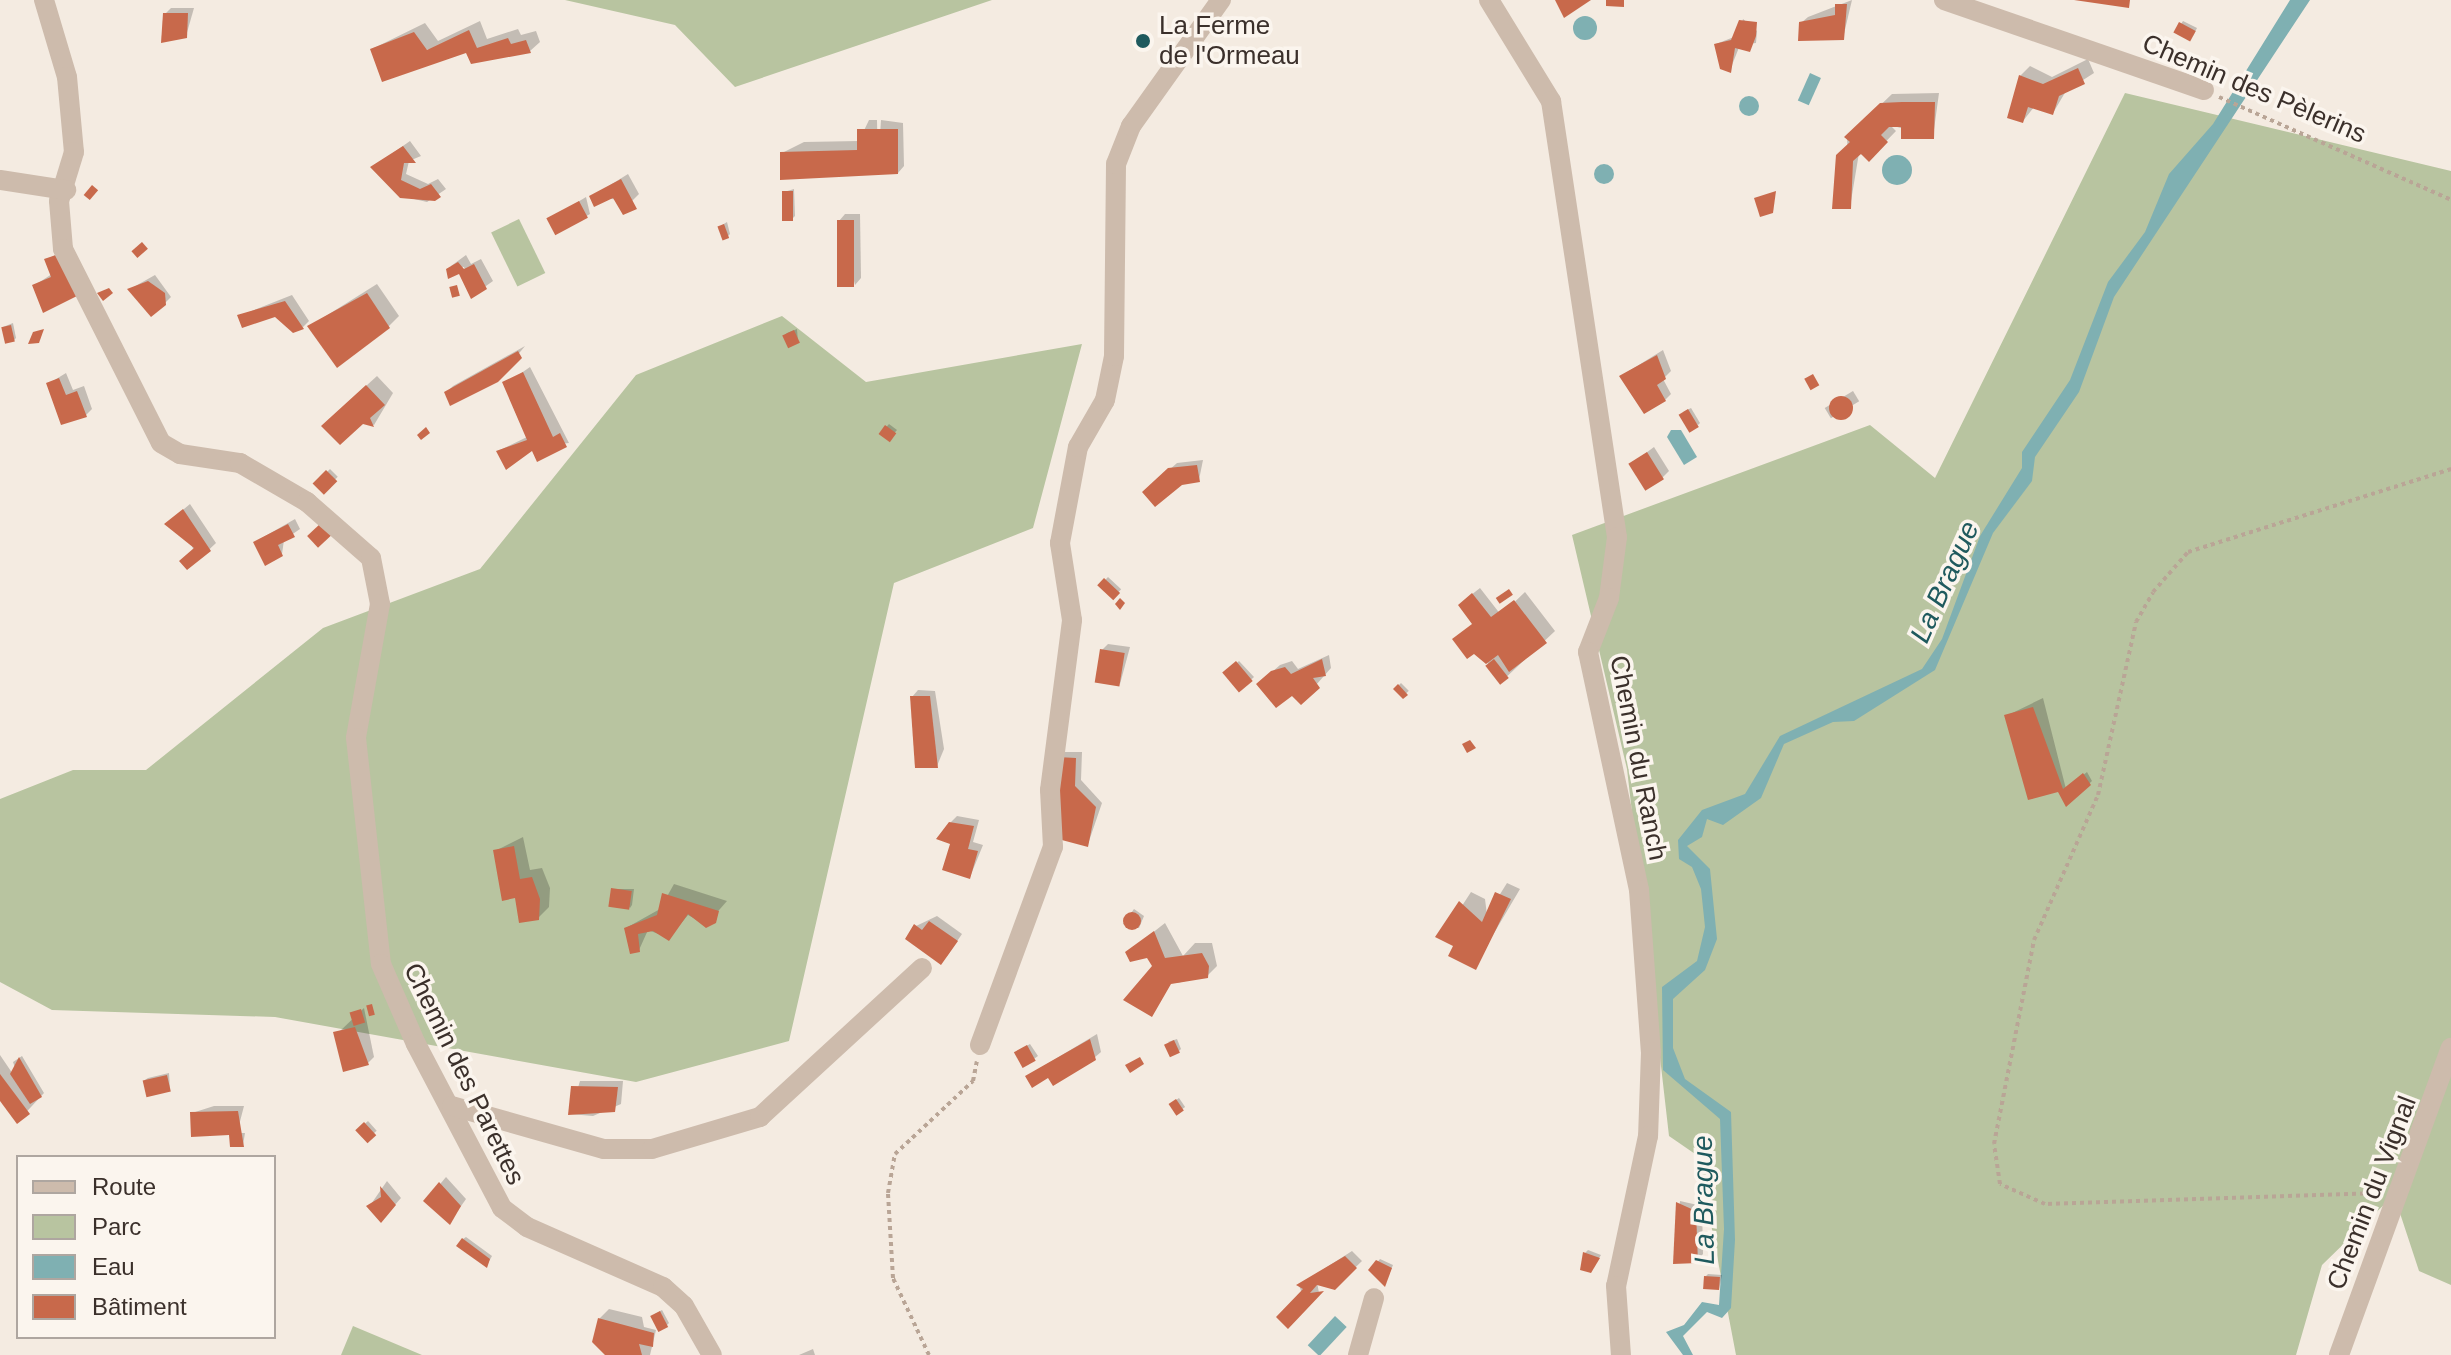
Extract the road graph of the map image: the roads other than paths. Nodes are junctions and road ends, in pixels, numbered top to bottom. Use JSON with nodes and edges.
{"nodes":[{"id":1,"x":44,"y":0,"type":"edge"},
{"id":2,"x":1221,"y":0,"type":"edge"},
{"id":3,"x":1489,"y":0,"type":"edge"},
{"id":4,"x":1944,"y":0,"type":"edge"},
{"id":5,"x":2204,"y":90,"type":"road end"},
{"id":6,"x":0,"y":180,"type":"edge"},
{"id":7,"x":66,"y":190,"type":"junction"},
{"id":8,"x":922,"y":968,"type":"dead end"},
{"id":9,"x":980,"y":1045,"type":"road end"},
{"id":10,"x":2451,"y":1048,"type":"edge"},
{"id":11,"x":452,"y":1106,"type":"junction"},
{"id":12,"x":1374,"y":1298,"type":"dead end"},
{"id":13,"x":712,"y":1355,"type":"edge"},
{"id":14,"x":1358,"y":1355,"type":"edge"},
{"id":15,"x":1621,"y":1355,"type":"edge"},
{"id":16,"x":2339,"y":1355,"type":"edge"}],
"edges":[{"from":1,"to":7,"type":"street","name":"Chemin des Parettes"},
{"from":2,"to":9,"type":"street"},
{"from":3,"to":15,"type":"street","name":"Chemin du Ranch"},
{"from":4,"to":5,"type":"street","name":"Chemin des Pèlerins"},
{"from":6,"to":7,"type":"street"},
{"from":7,"to":11,"type":"street","name":"Chemin des Parettes"},
{"from":8,"to":11,"type":"street"},
{"from":10,"to":16,"type":"street","name":"Chemin du Vignal"},
{"from":11,"to":13,"type":"street","name":"Chemin des Parettes"},
{"from":12,"to":14,"type":"street"}]}
